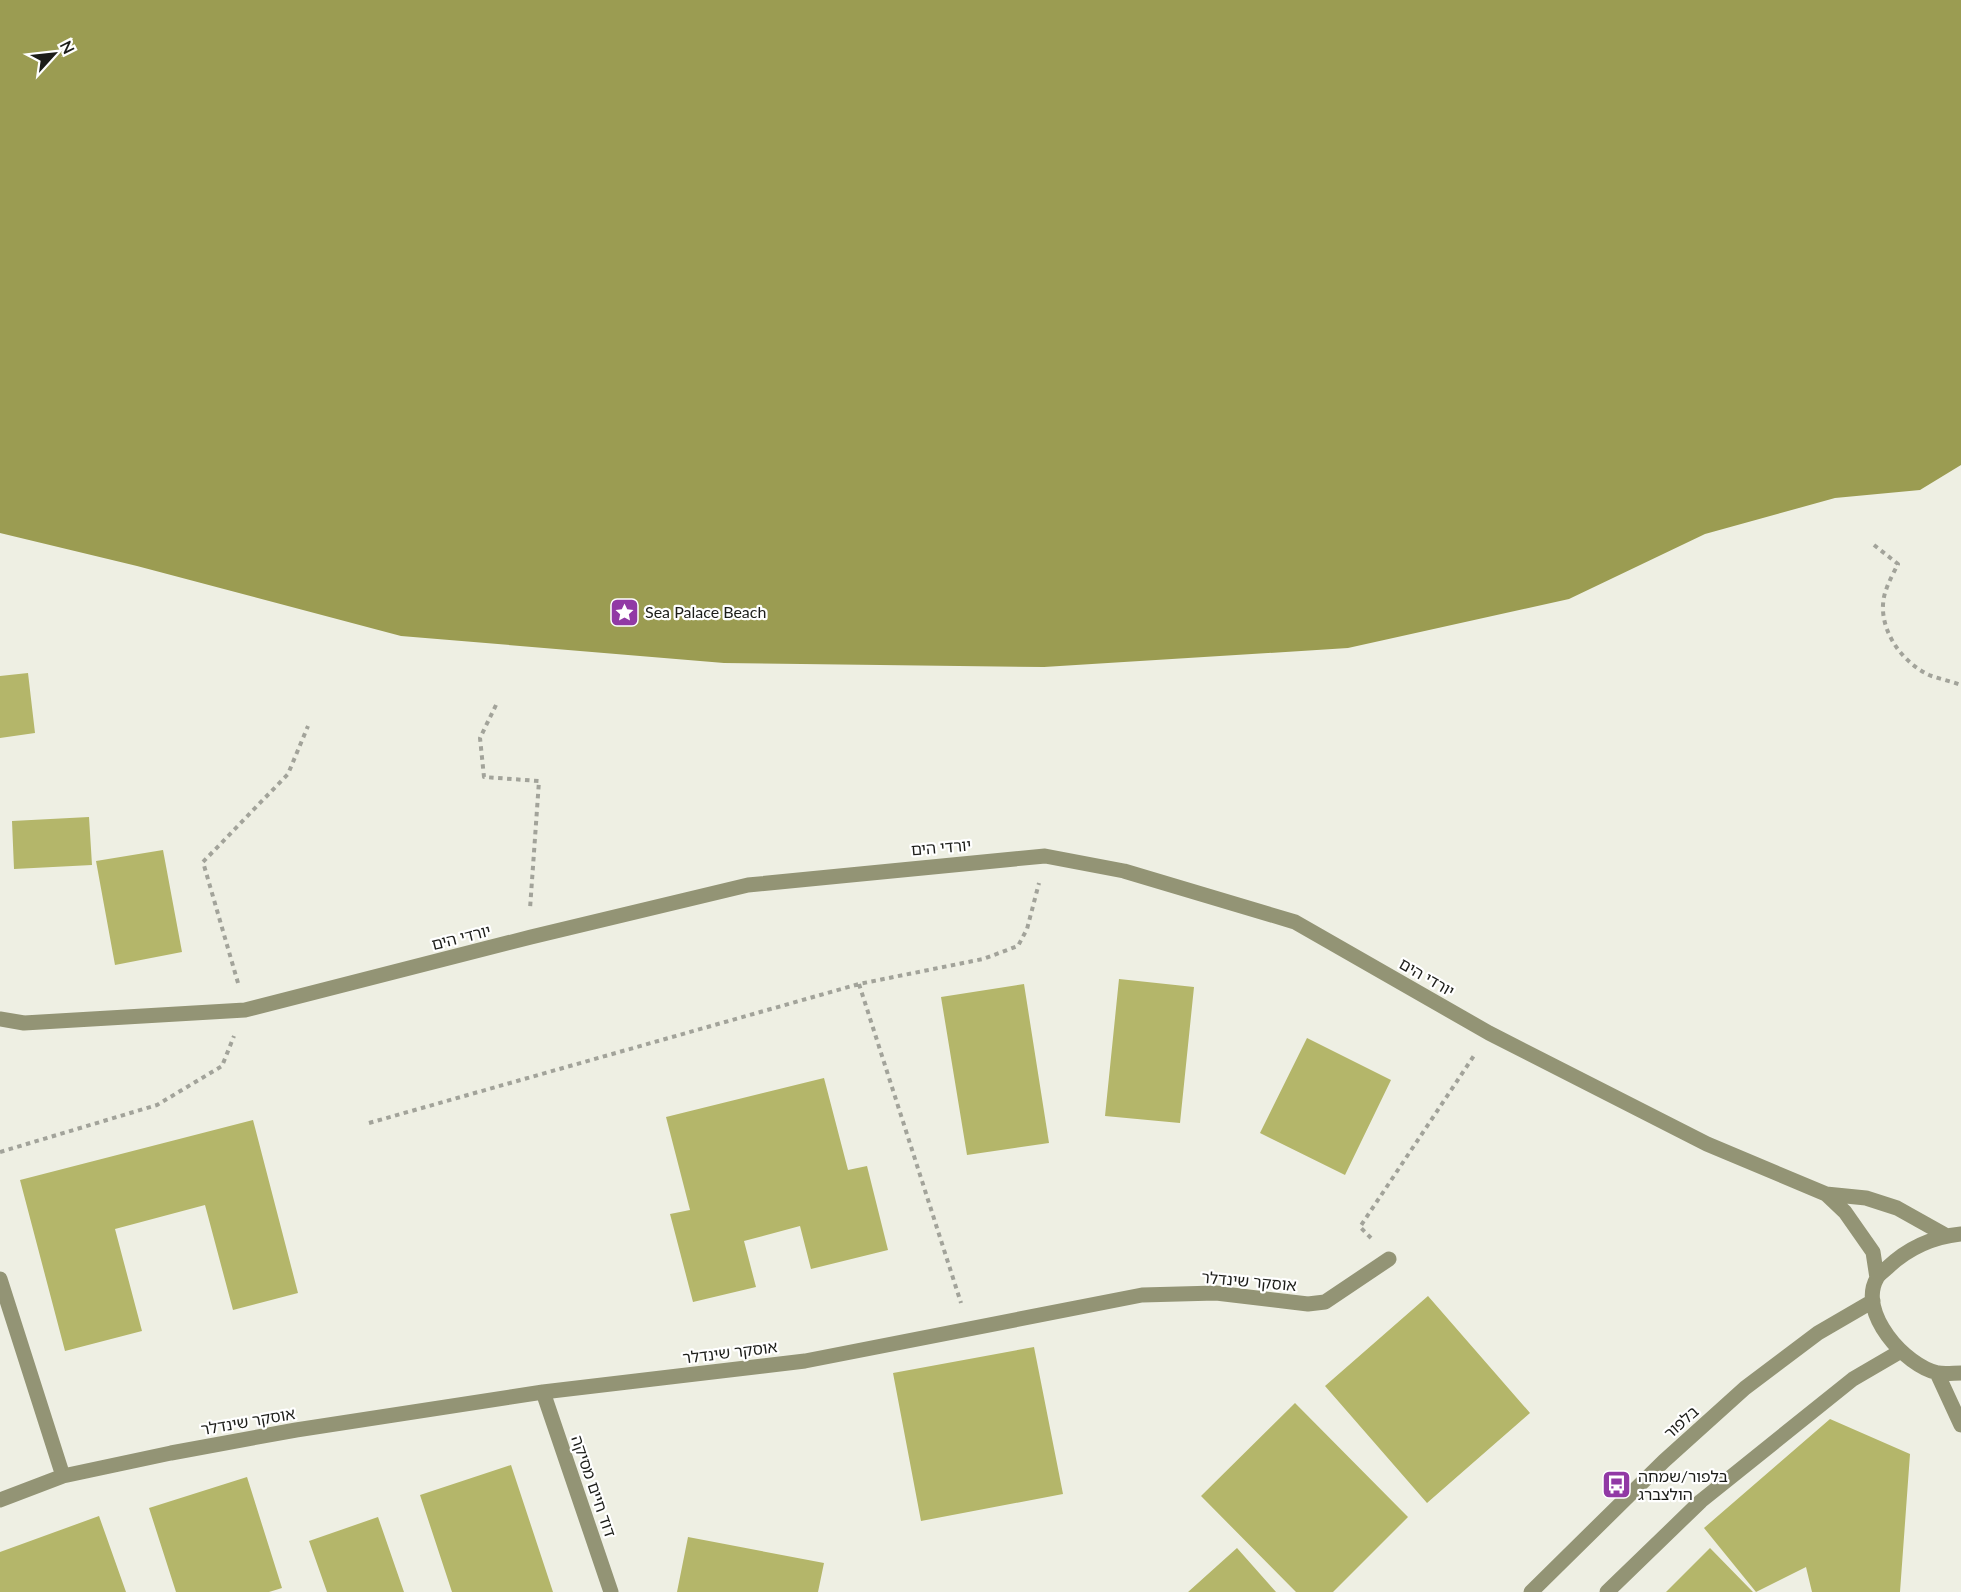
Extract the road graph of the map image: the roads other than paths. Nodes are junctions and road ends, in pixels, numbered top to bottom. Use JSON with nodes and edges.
{"nodes":[{"id":1,"x":0,"y":1019,"type":"edge"},
{"id":2,"x":1826,"y":1194,"type":"junction"},
{"id":3,"x":1954,"y":1235,"type":"edge"},
{"id":4,"x":1389,"y":1258,"type":"road end"},
{"id":5,"x":1877,"y":1278,"type":"junction"},
{"id":6,"x":0,"y":1279,"type":"edge"},
{"id":7,"x":1873,"y":1301,"type":"junction"},
{"id":8,"x":1901,"y":1352,"type":"junction"},
{"id":9,"x":1937,"y":1373,"type":"junction"},
{"id":10,"x":1961,"y":1373,"type":"edge"},
{"id":11,"x":543,"y":1392,"type":"junction"},
{"id":12,"x":1961,"y":1425,"type":"edge"},
{"id":13,"x":63,"y":1476,"type":"junction"},
{"id":14,"x":0,"y":1500,"type":"edge"},
{"id":15,"x":611,"y":1592,"type":"edge"},
{"id":16,"x":1531,"y":1592,"type":"edge"},
{"id":17,"x":1607,"y":1592,"type":"edge"}],
"edges":[{"from":1,"to":2,"type":"street","name":"יורדי הים"},
{"from":2,"to":3,"type":"street","name":"יורדי הים"},
{"from":2,"to":5,"type":"street","name":"יורדי הים"},
{"from":3,"to":5,"type":"street"},
{"from":4,"to":11,"type":"street","name":"אוסקר שינדלר"},
{"from":5,"to":7,"type":"street"},
{"from":6,"to":13,"type":"street"},
{"from":7,"to":8,"type":"street"},
{"from":7,"to":16,"type":"street","name":"בלפור"},
{"from":8,"to":9,"type":"street"},
{"from":8,"to":17,"type":"street"},
{"from":9,"to":10,"type":"street"},
{"from":9,"to":12,"type":"street"},
{"from":11,"to":13,"type":"street","name":"אוסקר שינדלר"},
{"from":11,"to":15,"type":"street","name":"דוד חיים מסיקה"},
{"from":13,"to":14,"type":"street","name":"אוסקר שינדלר"}]}
